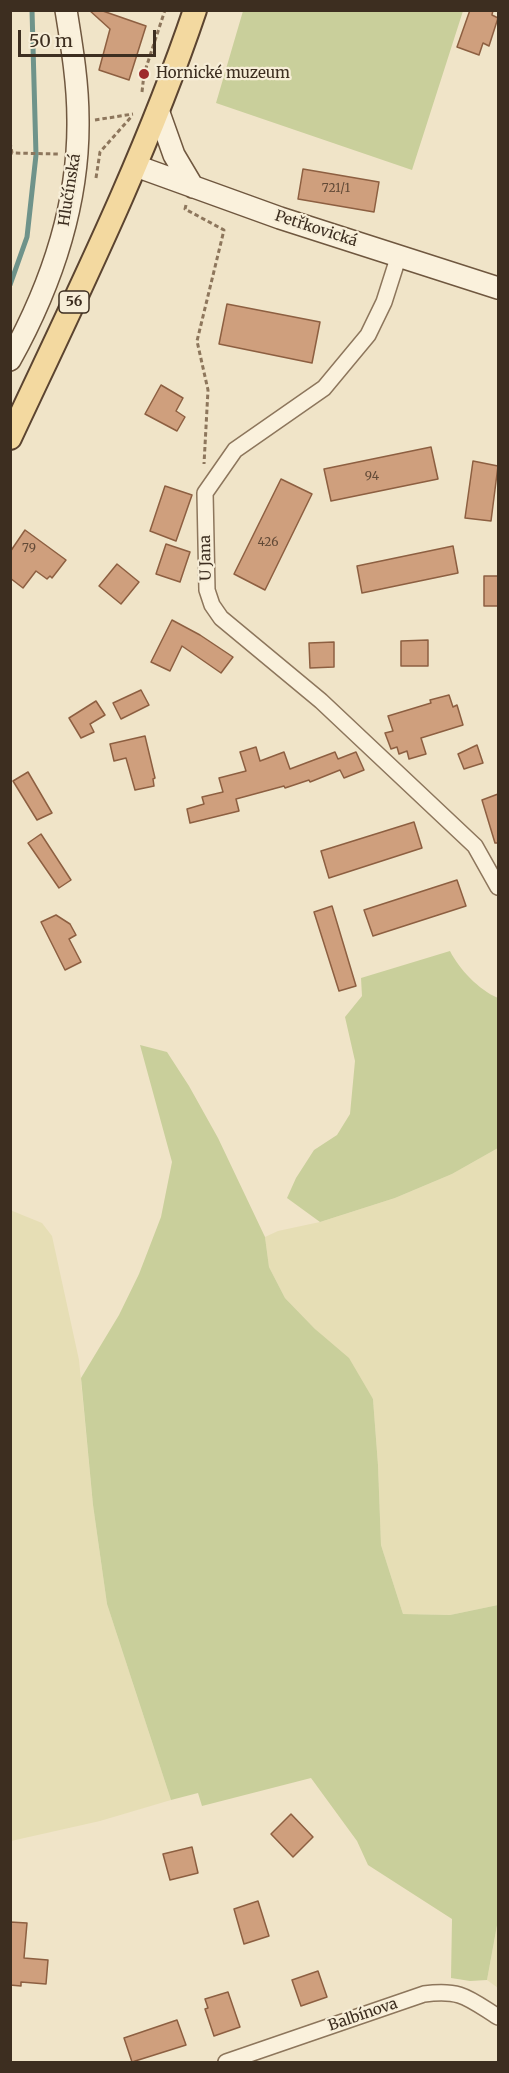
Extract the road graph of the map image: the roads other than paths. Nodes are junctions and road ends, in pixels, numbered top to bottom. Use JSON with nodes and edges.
{"nodes":[{"id":1,"x":66,"y":10,"type":"edge"},
{"id":2,"x":195,"y":10,"type":"edge"},
{"id":3,"x":147,"y":110,"type":"junction"},
{"id":4,"x":136,"y":166,"type":"junction"},
{"id":5,"x":194,"y":188,"type":"junction"},
{"id":6,"x":399,"y":255,"type":"junction"},
{"id":7,"x":498,"y":288,"type":"edge"},
{"id":8,"x":10,"y":360,"type":"edge"},
{"id":9,"x":10,"y":438,"type":"edge"},
{"id":10,"x":498,"y":886,"type":"edge"},
{"id":11,"x":498,"y":2017,"type":"edge"},
{"id":12,"x":226,"y":2062,"type":"edge"}],
"edges":[{"from":1,"to":8,"type":"street","name":"Hlučínská"},
{"from":2,"to":3,"type":"main road","number":"56"},
{"from":3,"to":4,"type":"main road","number":"56"},
{"from":3,"to":5,"type":"street"},
{"from":4,"to":5,"type":"street","name":"Petřkovická"},
{"from":4,"to":9,"type":"main road","number":"56"},
{"from":5,"to":6,"type":"street","name":"Petřkovická"},
{"from":6,"to":7,"type":"street","name":"Petřkovická"},
{"from":6,"to":10,"type":"street","name":"U Jana"},
{"from":11,"to":12,"type":"street","name":"Balbínova"}]}
